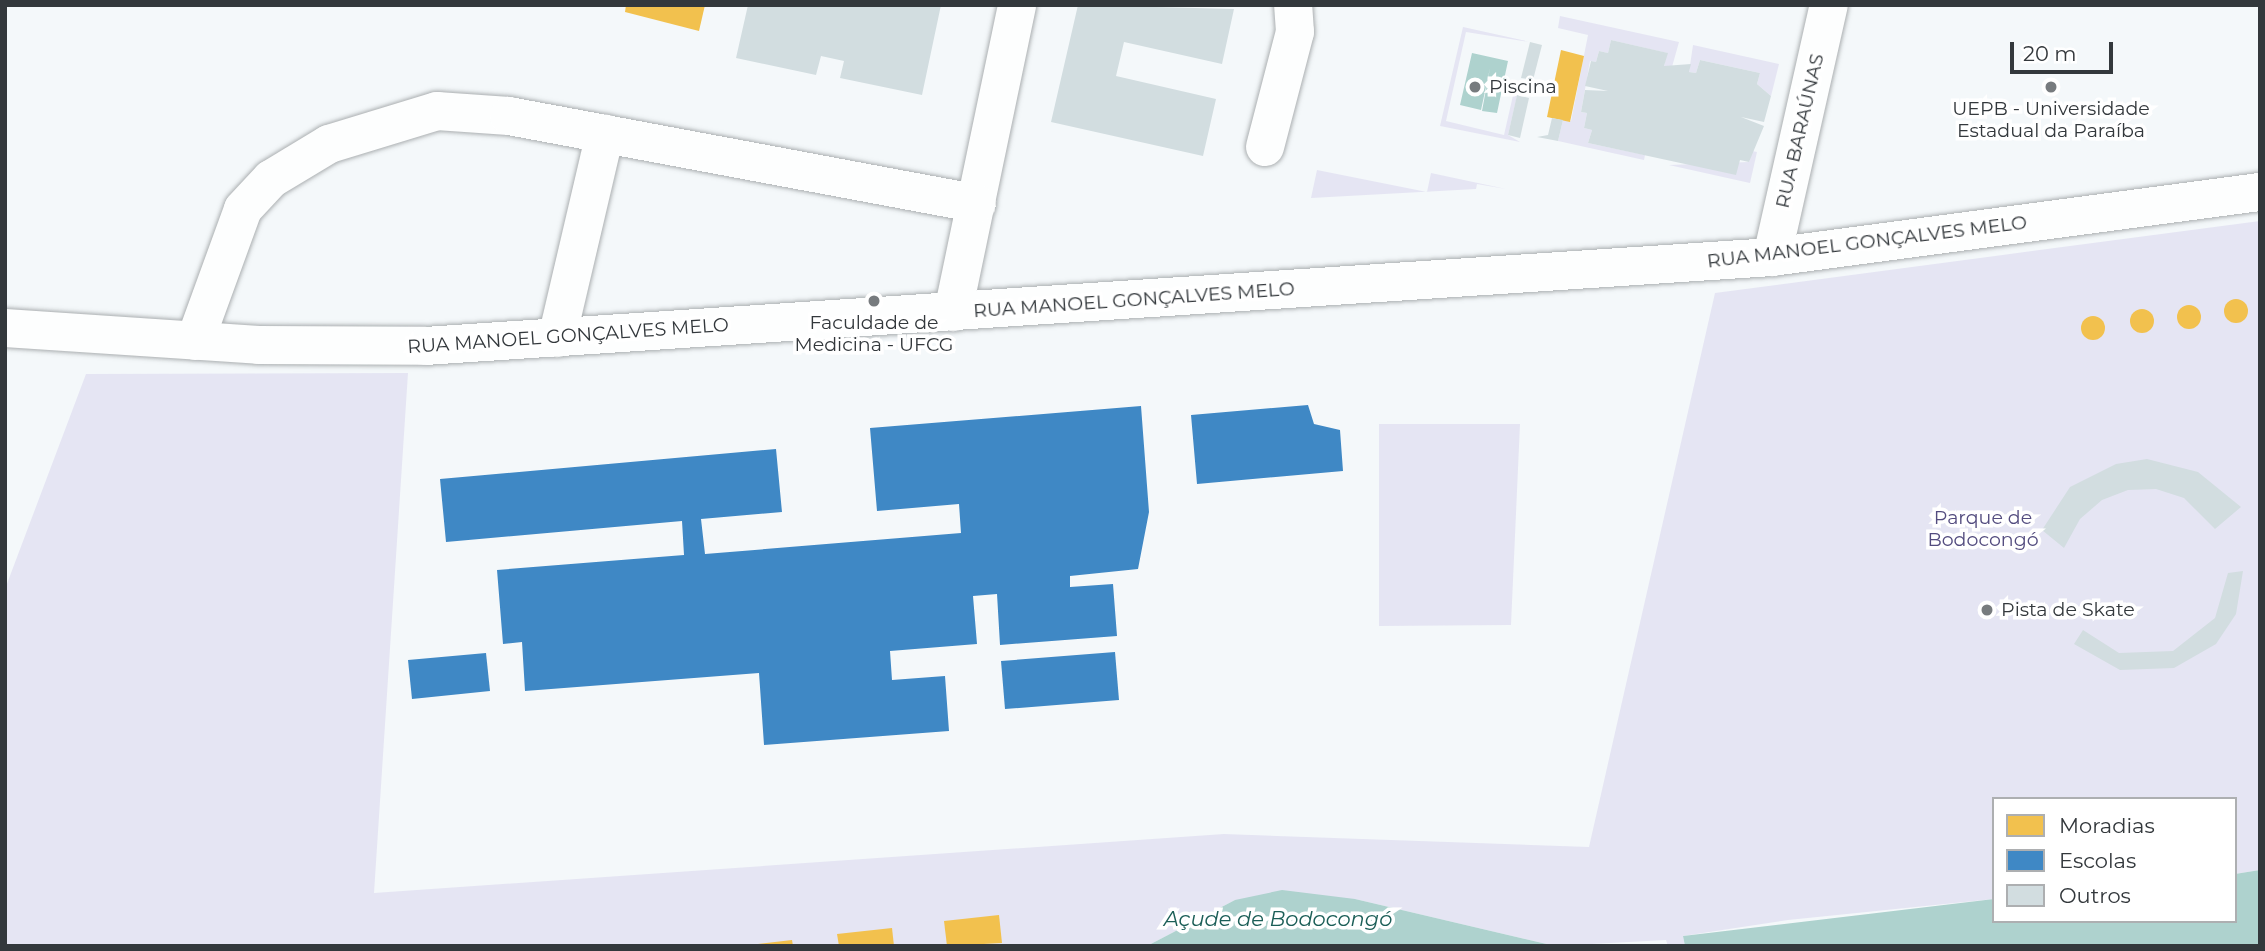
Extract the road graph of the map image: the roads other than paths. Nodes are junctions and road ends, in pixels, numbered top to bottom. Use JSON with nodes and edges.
{"nodes":[{"id":1,"x":1017,"y":5,"type":"edge"},
{"id":2,"x":1293,"y":5,"type":"edge"},
{"id":3,"x":1829,"y":5,"type":"edge"},
{"id":4,"x":605,"y":134,"type":"junction"},
{"id":5,"x":1265,"y":148,"type":"dead end"},
{"id":6,"x":2260,"y":192,"type":"edge"},
{"id":7,"x":977,"y":204,"type":"junction"},
{"id":8,"x":1772,"y":257,"type":"junction"},
{"id":9,"x":953,"y":312,"type":"junction"},
{"id":10,"x":5,"y":328,"type":"edge"},
{"id":11,"x":557,"y":338,"type":"junction"},
{"id":12,"x":195,"y":341,"type":"junction"}],
"edges":[{"from":1,"to":7,"type":"street"},
{"from":2,"to":5,"type":"street"},
{"from":3,"to":8,"type":"street","name":"RUA BARAÚNAS"},
{"from":4,"to":7,"type":"street"},
{"from":4,"to":11,"type":"street"},
{"from":4,"to":12,"type":"street"},
{"from":6,"to":8,"type":"street","name":"RUA MANOEL GONÇALVES MELO"},
{"from":7,"to":9,"type":"street"},
{"from":8,"to":9,"type":"street","name":"RUA MANOEL GONÇALVES MELO"},
{"from":9,"to":11,"type":"street","name":"RUA MANOEL GONÇALVES MELO"},
{"from":10,"to":12,"type":"street","name":"RUA MANOEL GONÇALVES MELO"},
{"from":11,"to":12,"type":"street","name":"RUA MANOEL GONÇALVES MELO"}]}
